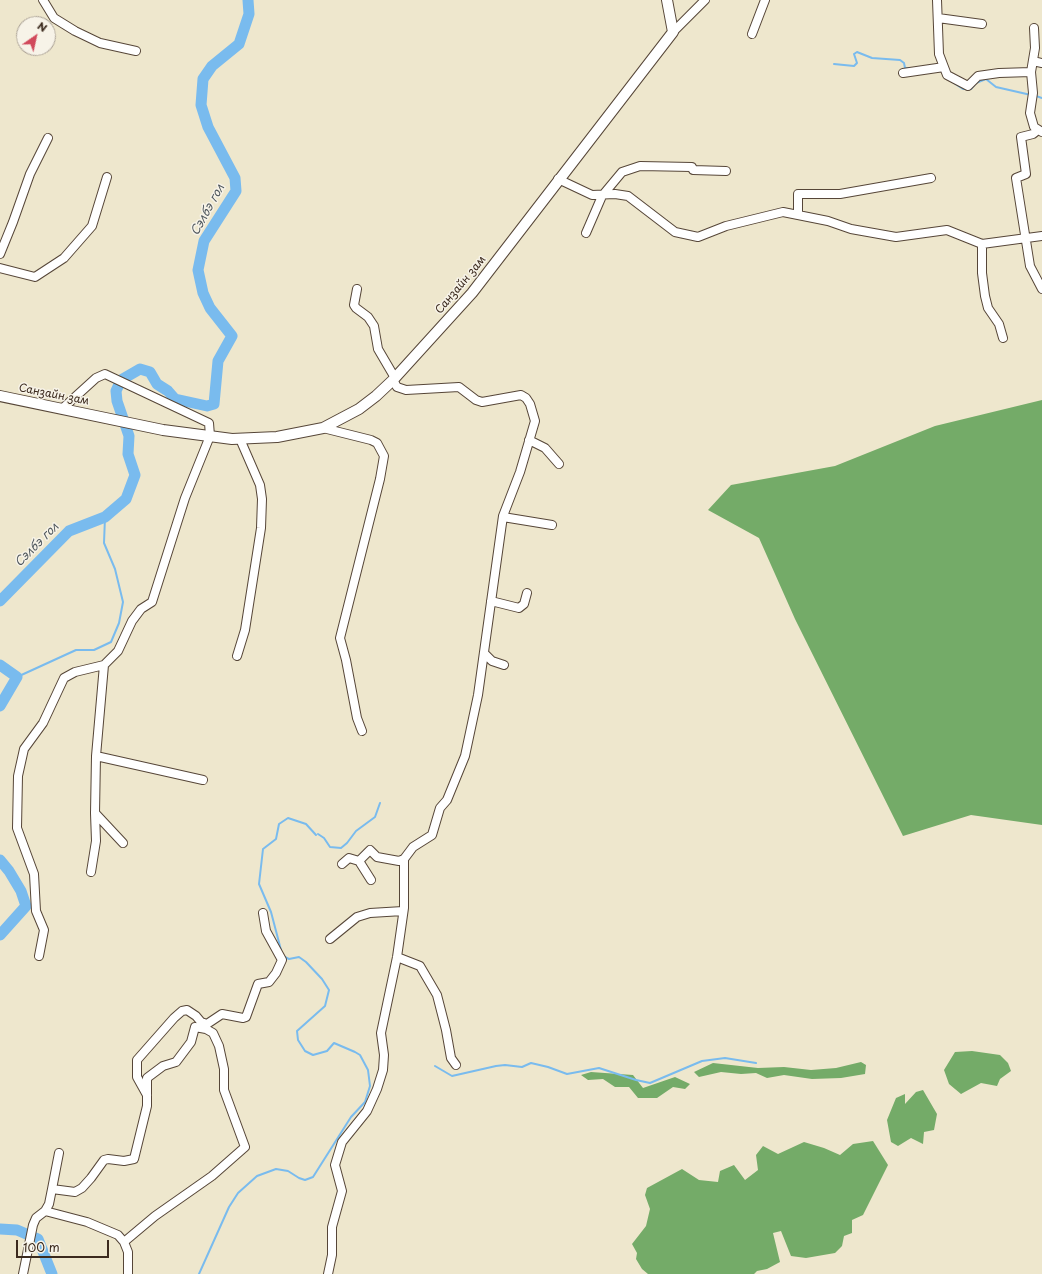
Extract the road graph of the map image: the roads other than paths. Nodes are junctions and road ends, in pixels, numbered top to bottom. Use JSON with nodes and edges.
{"nodes":[{"id":1,"x":43,"y":0,"type":"edge"},
{"id":2,"x":667,"y":0,"type":"edge"},
{"id":3,"x":705,"y":0,"type":"edge"},
{"id":4,"x":765,"y":0,"type":"edge"},
{"id":5,"x":937,"y":0,"type":"edge"},
{"id":6,"x":938,"y":18,"type":"junction"},
{"id":7,"x":982,"y":24,"type":"dead end"},
{"id":8,"x":1034,"y":28,"type":"dead end"},
{"id":9,"x":673,"y":32,"type":"junction"},
{"id":10,"x":752,"y":34,"type":"dead end"},
{"id":11,"x":136,"y":51,"type":"dead end"},
{"id":12,"x":1033,"y":61,"type":"junction"},
{"id":13,"x":1042,"y":63,"type":"edge"},
{"id":14,"x":944,"y":67,"type":"junction"},
{"id":15,"x":1032,"y":72,"type":"junction"},
{"id":16,"x":903,"y":73,"type":"dead end"},
{"id":17,"x":1040,"y":131,"type":"edge"},
{"id":18,"x":48,"y":138,"type":"dead end"},
{"id":19,"x":726,"y":171,"type":"dead end"},
{"id":20,"x":107,"y":177,"type":"dead end"},
{"id":21,"x":930,"y":178,"type":"dead end"},
{"id":22,"x":558,"y":180,"type":"junction"},
{"id":23,"x":602,"y":196,"type":"junction"},
{"id":24,"x":798,"y":215,"type":"junction"},
{"id":25,"x":586,"y":233,"type":"dead end"},
{"id":26,"x":1042,"y":236,"type":"edge"},
{"id":27,"x":1025,"y":238,"type":"junction"},
{"id":28,"x":982,"y":244,"type":"junction"},
{"id":29,"x":0,"y":254,"type":"edge"},
{"id":30,"x":0,"y":268,"type":"edge"},
{"id":31,"x":357,"y":289,"type":"dead end"},
{"id":32,"x":1042,"y":289,"type":"edge"},
{"id":33,"x":1003,"y":338,"type":"dead end"},
{"id":34,"x":394,"y":379,"type":"junction"},
{"id":35,"x":0,"y":396,"type":"edge"},
{"id":36,"x":63,"y":408,"type":"junction"},
{"id":37,"x":323,"y":428,"type":"junction"},
{"id":38,"x":210,"y":436,"type":"junction"},
{"id":39,"x":240,"y":439,"type":"junction"},
{"id":40,"x":529,"y":440,"type":"junction"},
{"id":41,"x":559,"y":464,"type":"dead end"},
{"id":42,"x":503,"y":517,"type":"junction"},
{"id":43,"x":552,"y":525,"type":"dead end"},
{"id":44,"x":527,"y":593,"type":"dead end"},
{"id":45,"x":491,"y":601,"type":"junction"},
{"id":46,"x":484,"y":653,"type":"junction"},
{"id":47,"x":237,"y":656,"type":"dead end"},
{"id":48,"x":104,"y":665,"type":"junction"},
{"id":49,"x":504,"y":665,"type":"dead end"},
{"id":50,"x":362,"y":731,"type":"dead end"},
{"id":51,"x":96,"y":756,"type":"junction"},
{"id":52,"x":203,"y":780,"type":"dead end"},
{"id":53,"x":95,"y":813,"type":"junction"},
{"id":54,"x":123,"y":843,"type":"dead end"},
{"id":55,"x":404,"y":859,"type":"junction"},
{"id":56,"x":360,"y":861,"type":"junction"},
{"id":57,"x":342,"y":864,"type":"dead end"},
{"id":58,"x":91,"y":872,"type":"dead end"},
{"id":59,"x":371,"y":880,"type":"dead end"},
{"id":60,"x":403,"y":911,"type":"junction"},
{"id":61,"x":263,"y":913,"type":"dead end"},
{"id":62,"x":330,"y":939,"type":"dead end"},
{"id":63,"x":40,"y":956,"type":"dead end"},
{"id":64,"x":397,"y":957,"type":"junction"},
{"id":65,"x":456,"y":1065,"type":"dead end"},
{"id":66,"x":147,"y":1096,"type":"junction"},
{"id":67,"x":58,"y":1153,"type":"dead end"},
{"id":68,"x":52,"y":1190,"type":"junction"},
{"id":69,"x":45,"y":1211,"type":"junction"},
{"id":70,"x":124,"y":1242,"type":"junction"},
{"id":71,"x":23,"y":1274,"type":"edge"},
{"id":72,"x":128,"y":1274,"type":"edge"},
{"id":73,"x":328,"y":1274,"type":"edge"}],
"edges":[{"from":1,"to":11,"type":"street"},
{"from":2,"to":9,"type":"main road"},
{"from":3,"to":9,"type":"street"},
{"from":4,"to":10,"type":"street"},
{"from":5,"to":6,"type":"street"},
{"from":6,"to":7,"type":"street"},
{"from":6,"to":14,"type":"street"},
{"from":8,"to":12,"type":"street"},
{"from":9,"to":22,"type":"main road","name":"Санзайн зам"},
{"from":12,"to":13,"type":"street"},
{"from":12,"to":15,"type":"street"},
{"from":14,"to":15,"type":"street"},
{"from":14,"to":16,"type":"street"},
{"from":15,"to":17,"type":"street"},
{"from":17,"to":27,"type":"street"},
{"from":18,"to":29,"type":"street"},
{"from":19,"to":23,"type":"street"},
{"from":20,"to":30,"type":"street"},
{"from":21,"to":24,"type":"street"},
{"from":22,"to":23,"type":"street"},
{"from":22,"to":34,"type":"main road","name":"Санзайн зам"},
{"from":23,"to":24,"type":"street"},
{"from":23,"to":25,"type":"street"},
{"from":24,"to":28,"type":"street"},
{"from":26,"to":27,"type":"street"},
{"from":27,"to":28,"type":"street"},
{"from":27,"to":32,"type":"street"},
{"from":28,"to":33,"type":"street"},
{"from":31,"to":34,"type":"street"},
{"from":34,"to":37,"type":"main road","name":"Санзайн зам"},
{"from":34,"to":40,"type":"street"},
{"from":35,"to":36,"type":"main road","name":"Санзайн зам"},
{"from":36,"to":38,"type":"main road","name":"Санзайн зам"},
{"from":36,"to":38,"type":"street"},
{"from":37,"to":39,"type":"main road","name":"Санзайн зам"},
{"from":37,"to":50,"type":"street"},
{"from":38,"to":39,"type":"main road","name":"Санзайн зам"},
{"from":38,"to":48,"type":"street"},
{"from":39,"to":47,"type":"street"},
{"from":40,"to":41,"type":"street"},
{"from":40,"to":42,"type":"street"},
{"from":42,"to":43,"type":"street"},
{"from":42,"to":45,"type":"street"},
{"from":44,"to":45,"type":"street"},
{"from":45,"to":46,"type":"street"},
{"from":46,"to":49,"type":"street"},
{"from":46,"to":55,"type":"street"},
{"from":48,"to":51,"type":"street"},
{"from":48,"to":63,"type":"street"},
{"from":51,"to":52,"type":"street"},
{"from":51,"to":53,"type":"street"},
{"from":53,"to":54,"type":"street"},
{"from":53,"to":58,"type":"street"},
{"from":55,"to":56,"type":"street"},
{"from":55,"to":60,"type":"street"},
{"from":56,"to":57,"type":"street"},
{"from":56,"to":59,"type":"street"},
{"from":60,"to":62,"type":"street"},
{"from":60,"to":64,"type":"street"},
{"from":61,"to":66,"type":"street"},
{"from":64,"to":65,"type":"street"},
{"from":64,"to":73,"type":"street"},
{"from":66,"to":68,"type":"street"},
{"from":66,"to":70,"type":"street"},
{"from":67,"to":68,"type":"street"},
{"from":68,"to":69,"type":"street"},
{"from":69,"to":70,"type":"street"},
{"from":69,"to":71,"type":"street"},
{"from":70,"to":72,"type":"street"}]}
